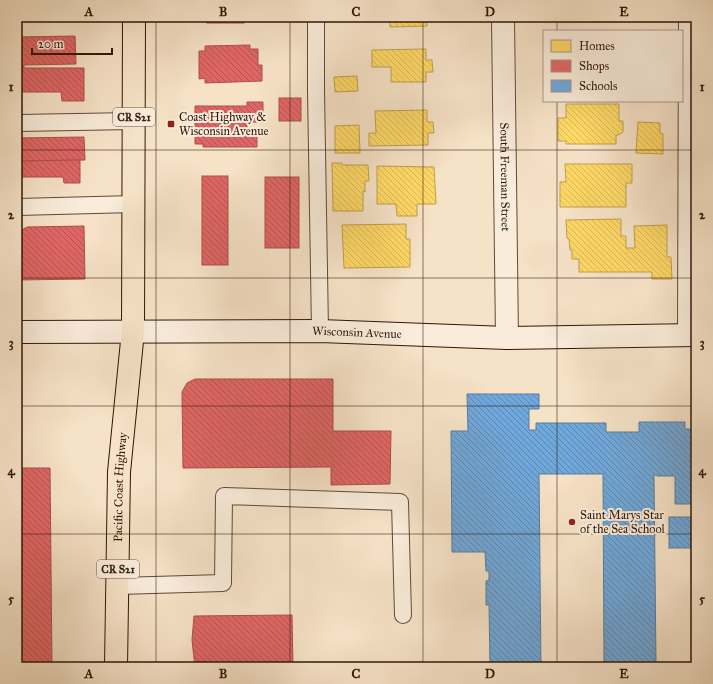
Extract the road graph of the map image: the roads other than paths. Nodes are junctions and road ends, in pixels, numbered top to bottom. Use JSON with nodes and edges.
{"nodes":[{"id":1,"x":134,"y":17,"type":"edge"},
{"id":2,"x":316,"y":17,"type":"edge"},
{"id":3,"x":502,"y":17,"type":"edge"},
{"id":4,"x":687,"y":17,"type":"edge"},
{"id":5,"x":134,"y":121,"type":"junction"},
{"id":6,"x":17,"y":123,"type":"edge"},
{"id":7,"x":17,"y":207,"type":"edge"},
{"id":8,"x":134,"y":211,"type":"junction"},
{"id":9,"x":133,"y":331,"type":"junction"},
{"id":10,"x":320,"y":331,"type":"junction"},
{"id":11,"x":17,"y":332,"type":"edge"},
{"id":12,"x":691,"y":335,"type":"edge"},
{"id":13,"x":507,"y":338,"type":"junction"},
{"id":14,"x":118,"y":586,"type":"junction"},
{"id":15,"x":404,"y":615,"type":"dead end"},
{"id":16,"x":116,"y":667,"type":"edge"}],
"edges":[{"from":1,"to":5,"type":"main road","number":"CR S21"},
{"from":2,"to":10,"type":"lane"},
{"from":3,"to":13,"type":"main road","name":"South Freeman Street"},
{"from":4,"to":12,"type":"lane"},
{"from":5,"to":6,"type":"lane"},
{"from":5,"to":8,"type":"main road","number":"CR S21"},
{"from":7,"to":8,"type":"lane"},
{"from":8,"to":9,"type":"main road","number":"CR S21"},
{"from":9,"to":10,"type":"main road","name":"Wisconsin Avenue"},
{"from":9,"to":11,"type":"main road","name":"Wisconsin Avenue"},
{"from":9,"to":14,"type":"main road","name":"Pacific Coast Highway","number":"CR S21"},
{"from":10,"to":13,"type":"main road","name":"Wisconsin Avenue"},
{"from":12,"to":13,"type":"main road","name":"Wisconsin Avenue"},
{"from":14,"to":15,"type":"lane"},
{"from":14,"to":16,"type":"main road","name":"Pacific Coast Highway","number":"CR S21"}]}
